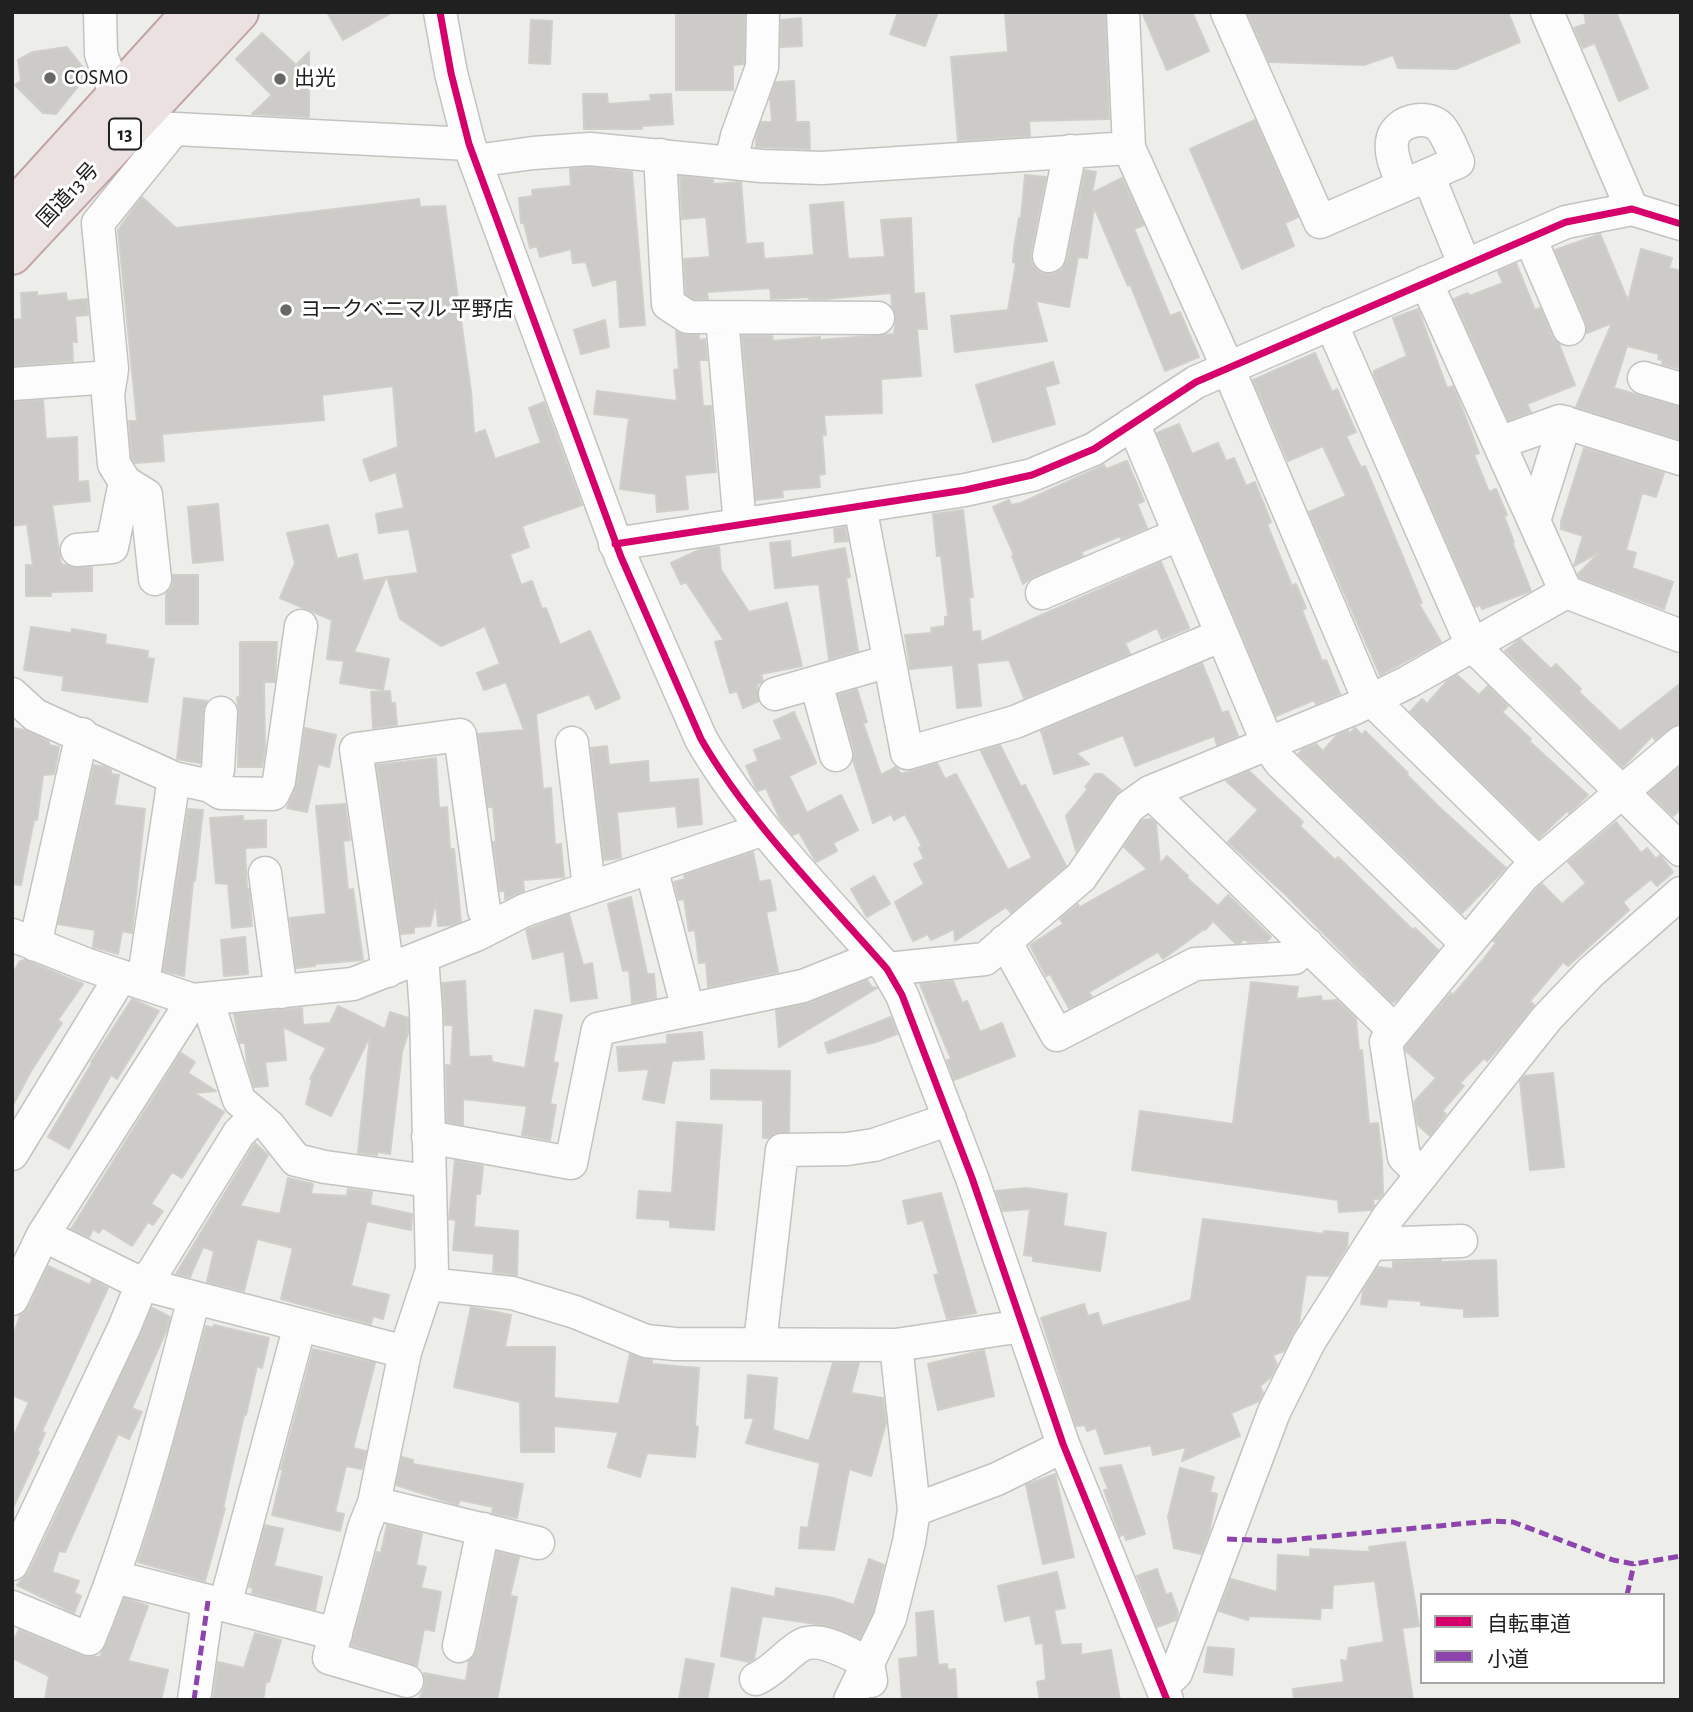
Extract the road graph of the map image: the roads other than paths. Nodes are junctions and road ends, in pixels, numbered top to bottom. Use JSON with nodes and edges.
{"nodes":[{"id":1,"x":100,"y":12,"type":"edge"},
{"id":2,"x":192,"y":12,"type":"edge"},
{"id":3,"x":239,"y":12,"type":"edge"},
{"id":4,"x":440,"y":12,"type":"edge"},
{"id":5,"x":763,"y":12,"type":"edge"},
{"id":6,"x":1124,"y":12,"type":"edge"},
{"id":7,"x":1227,"y":12,"type":"edge"},
{"id":8,"x":1547,"y":12,"type":"edge"},
{"id":9,"x":143,"y":114,"type":"junction"},
{"id":10,"x":1129,"y":148,"type":"junction"},
{"id":11,"x":1070,"y":151,"type":"junction"},
{"id":12,"x":472,"y":152,"type":"junction"},
{"id":13,"x":660,"y":155,"type":"junction"},
{"id":14,"x":731,"y":162,"type":"junction"},
{"id":15,"x":1632,"y":209,"type":"junction"},
{"id":16,"x":12,"y":210,"type":"edge"},
{"id":17,"x":1681,"y":223,"type":"edge"},
{"id":18,"x":1530,"y":238,"type":"junction"},
{"id":19,"x":12,"y":255,"type":"edge"},
{"id":20,"x":1049,"y":256,"type":"dead end"},
{"id":21,"x":1465,"y":265,"type":"junction"},
{"id":22,"x":1426,"y":282,"type":"junction"},
{"id":23,"x":722,"y":317,"type":"junction"},
{"id":24,"x":878,"y":318,"type":"dead end"},
{"id":25,"x":1331,"y":323,"type":"junction"},
{"id":26,"x":1569,"y":329,"type":"dead end"},
{"id":27,"x":1227,"y":368,"type":"junction"},
{"id":28,"x":111,"y":377,"type":"junction"},
{"id":29,"x":1644,"y":378,"type":"dead end"},
{"id":30,"x":12,"y":384,"type":"edge"},
{"id":31,"x":1681,"y":389,"type":"edge"},
{"id":32,"x":1565,"y":422,"type":"junction"},
{"id":33,"x":1133,"y":423,"type":"junction"},
{"id":34,"x":1499,"y":443,"type":"junction"},
{"id":35,"x":1681,"y":459,"type":"edge"},
{"id":36,"x":125,"y":482,"type":"junction"},
{"id":37,"x":860,"y":506,"type":"junction"},
{"id":38,"x":1534,"y":521,"type":"junction"},
{"id":39,"x":740,"y":525,"type":"junction"},
{"id":40,"x":1180,"y":534,"type":"junction"},
{"id":41,"x":615,"y":544,"type":"junction"},
{"id":42,"x":77,"y":551,"type":"dead end"},
{"id":43,"x":155,"y":579,"type":"dead end"},
{"id":44,"x":1566,"y":592,"type":"junction"},
{"id":45,"x":1042,"y":593,"type":"dead end"},
{"id":46,"x":301,"y":626,"type":"dead end"},
{"id":47,"x":1222,"y":635,"type":"junction"},
{"id":48,"x":1681,"y":636,"type":"edge"},
{"id":49,"x":1472,"y":645,"type":"junction"},
{"id":50,"x":889,"y":661,"type":"junction"},
{"id":51,"x":816,"y":683,"type":"junction"},
{"id":52,"x":12,"y":694,"type":"edge"},
{"id":53,"x":775,"y":694,"type":"dead end"},
{"id":54,"x":1372,"y":700,"type":"junction"},
{"id":55,"x":221,"y":713,"type":"dead end"},
{"id":56,"x":82,"y":734,"type":"junction"},
{"id":57,"x":1681,"y":742,"type":"edge"},
{"id":58,"x":572,"y":743,"type":"dead end"},
{"id":59,"x":1268,"y":744,"type":"junction"},
{"id":60,"x":836,"y":755,"type":"dead end"},
{"id":61,"x":174,"y":778,"type":"junction"},
{"id":62,"x":209,"y":786,"type":"junction"},
{"id":63,"x":1150,"y":792,"type":"junction"},
{"id":64,"x":1621,"y":792,"type":"junction"},
{"id":65,"x":764,"y":829,"type":"junction"},
{"id":66,"x":1681,"y":850,"type":"edge"},
{"id":67,"x":1538,"y":863,"type":"junction"},
{"id":68,"x":651,"y":867,"type":"junction"},
{"id":69,"x":265,"y":873,"type":"dead end"},
{"id":70,"x":589,"y":888,"type":"junction"},
{"id":71,"x":1681,"y":893,"type":"edge"},
{"id":72,"x":495,"y":925,"type":"junction"},
{"id":73,"x":1006,"y":941,"type":"junction"},
{"id":74,"x":20,"y":942,"type":"edge"},
{"id":75,"x":1307,"y":944,"type":"junction"},
{"id":76,"x":1467,"y":944,"type":"junction"},
{"id":77,"x":422,"y":957,"type":"junction"},
{"id":78,"x":882,"y":963,"type":"junction"},
{"id":79,"x":387,"y":971,"type":"junction"},
{"id":80,"x":132,"y":979,"type":"junction"},
{"id":81,"x":281,"y":992,"type":"junction"},
{"id":82,"x":200,"y":1000,"type":"junction"},
{"id":83,"x":688,"y":1010,"type":"junction"},
{"id":84,"x":1395,"y":1031,"type":"junction"},
{"id":85,"x":257,"y":1116,"type":"junction"},
{"id":86,"x":950,"y":1119,"type":"junction"},
{"id":87,"x":428,"y":1137,"type":"junction"},
{"id":88,"x":12,"y":1154,"type":"edge"},
{"id":89,"x":1422,"y":1175,"type":"junction"},
{"id":90,"x":429,"y":1181,"type":"junction"},
{"id":91,"x":43,"y":1235,"type":"junction"},
{"id":92,"x":1461,"y":1241,"type":"dead end"},
{"id":93,"x":1371,"y":1244,"type":"junction"},
{"id":94,"x":142,"y":1284,"type":"junction"},
{"id":95,"x":428,"y":1284,"type":"junction"},
{"id":96,"x":194,"y":1298,"type":"junction"},
{"id":97,"x":12,"y":1299,"type":"edge"},
{"id":98,"x":300,"y":1325,"type":"junction"},
{"id":99,"x":1022,"y":1326,"type":"junction"},
{"id":100,"x":760,"y":1343,"type":"junction"},
{"id":101,"x":896,"y":1345,"type":"junction"},
{"id":102,"x":405,"y":1352,"type":"junction"},
{"id":103,"x":1064,"y":1446,"type":"junction"},
{"id":104,"x":374,"y":1503,"type":"junction"},
{"id":105,"x":914,"y":1510,"type":"junction"},
{"id":106,"x":483,"y":1529,"type":"junction"},
{"id":107,"x":538,"y":1542,"type":"dead end"},
{"id":108,"x":12,"y":1564,"type":"edge"},
{"id":109,"x":115,"y":1577,"type":"junction"},
{"id":110,"x":216,"y":1603,"type":"junction"},
{"id":111,"x":12,"y":1607,"type":"edge"},
{"id":112,"x":335,"y":1634,"type":"junction"},
{"id":113,"x":459,"y":1646,"type":"dead end"},
{"id":114,"x":869,"y":1662,"type":"junction"},
{"id":115,"x":755,"y":1679,"type":"dead end"},
{"id":116,"x":407,"y":1681,"type":"dead end"},
{"id":117,"x":1164,"y":1693,"type":"edge"},
{"id":118,"x":194,"y":1700,"type":"edge"},
{"id":119,"x":850,"y":1700,"type":"edge"},
{"id":120,"x":868,"y":1700,"type":"edge"}],
"edges":[{"from":1,"to":9,"type":"street"},
{"from":2,"to":9,"type":"highway","name":"国道13号","number":"13"},
{"from":3,"to":9,"type":"highway","name":"国道13号","number":"13"},
{"from":4,"to":12,"type":"street"},
{"from":5,"to":14,"type":"street"},
{"from":6,"to":10,"type":"street"},
{"from":7,"to":21,"type":"street"},
{"from":8,"to":15,"type":"street"},
{"from":9,"to":12,"type":"street"},
{"from":9,"to":16,"type":"highway","name":"国道13号","number":"13"},
{"from":9,"to":19,"type":"highway","name":"国道13号","number":"13"},
{"from":9,"to":28,"type":"street"},
{"from":10,"to":11,"type":"street"},
{"from":10,"to":27,"type":"street"},
{"from":11,"to":14,"type":"street"},
{"from":11,"to":20,"type":"street"},
{"from":12,"to":13,"type":"street"},
{"from":12,"to":41,"type":"street"},
{"from":13,"to":14,"type":"street"},
{"from":13,"to":23,"type":"street"},
{"from":15,"to":17,"type":"street"},
{"from":15,"to":18,"type":"street"},
{"from":18,"to":21,"type":"street"},
{"from":18,"to":26,"type":"street"},
{"from":21,"to":22,"type":"street"},
{"from":22,"to":25,"type":"street"},
{"from":22,"to":34,"type":"street"},
{"from":23,"to":24,"type":"street"},
{"from":23,"to":39,"type":"street"},
{"from":25,"to":27,"type":"street"},
{"from":25,"to":49,"type":"street"},
{"from":27,"to":33,"type":"street"},
{"from":27,"to":54,"type":"street"},
{"from":28,"to":30,"type":"street"},
{"from":28,"to":36,"type":"street"},
{"from":29,"to":31,"type":"street"},
{"from":32,"to":34,"type":"street"},
{"from":32,"to":35,"type":"street"},
{"from":32,"to":38,"type":"street"},
{"from":33,"to":37,"type":"street"},
{"from":33,"to":40,"type":"street"},
{"from":34,"to":38,"type":"street"},
{"from":36,"to":42,"type":"street"},
{"from":36,"to":43,"type":"street"},
{"from":37,"to":39,"type":"street"},
{"from":37,"to":50,"type":"street"},
{"from":38,"to":44,"type":"street"},
{"from":39,"to":41,"type":"street"},
{"from":40,"to":45,"type":"street"},
{"from":40,"to":47,"type":"street"},
{"from":41,"to":65,"type":"street"},
{"from":44,"to":48,"type":"street"},
{"from":44,"to":49,"type":"street"},
{"from":46,"to":62,"type":"street"},
{"from":47,"to":50,"type":"street"},
{"from":47,"to":59,"type":"street"},
{"from":49,"to":54,"type":"street"},
{"from":49,"to":64,"type":"street"},
{"from":50,"to":51,"type":"street"},
{"from":51,"to":53,"type":"street"},
{"from":51,"to":60,"type":"street"},
{"from":52,"to":56,"type":"street"},
{"from":54,"to":59,"type":"street"},
{"from":54,"to":67,"type":"street"},
{"from":55,"to":62,"type":"street"},
{"from":56,"to":61,"type":"street"},
{"from":56,"to":74,"type":"street"},
{"from":57,"to":64,"type":"street"},
{"from":58,"to":70,"type":"street"},
{"from":59,"to":63,"type":"street"},
{"from":59,"to":76,"type":"street"},
{"from":61,"to":62,"type":"street"},
{"from":61,"to":80,"type":"street"},
{"from":63,"to":73,"type":"street"},
{"from":63,"to":75,"type":"street"},
{"from":64,"to":66,"type":"street"},
{"from":64,"to":67,"type":"street"},
{"from":65,"to":68,"type":"street"},
{"from":65,"to":78,"type":"street"},
{"from":67,"to":76,"type":"street"},
{"from":68,"to":70,"type":"street"},
{"from":68,"to":83,"type":"street"},
{"from":69,"to":81,"type":"street"},
{"from":70,"to":72,"type":"street"},
{"from":71,"to":89,"type":"street"},
{"from":72,"to":77,"type":"street"},
{"from":72,"to":79,"type":"street"},
{"from":73,"to":75,"type":"street"},
{"from":73,"to":78,"type":"street"},
{"from":74,"to":80,"type":"street"},
{"from":75,"to":84,"type":"street"},
{"from":76,"to":84,"type":"street"},
{"from":77,"to":79,"type":"street"},
{"from":77,"to":87,"type":"street"},
{"from":78,"to":83,"type":"street"},
{"from":78,"to":86,"type":"street"},
{"from":79,"to":81,"type":"street"},
{"from":80,"to":82,"type":"street"},
{"from":80,"to":88,"type":"street"},
{"from":81,"to":82,"type":"street"},
{"from":82,"to":85,"type":"street"},
{"from":82,"to":91,"type":"street"},
{"from":83,"to":87,"type":"street"},
{"from":84,"to":89,"type":"street"},
{"from":85,"to":90,"type":"street"},
{"from":85,"to":94,"type":"street"},
{"from":86,"to":99,"type":"street"},
{"from":86,"to":100,"type":"street"},
{"from":87,"to":90,"type":"street"},
{"from":89,"to":93,"type":"street"},
{"from":90,"to":95,"type":"street"},
{"from":91,"to":94,"type":"street"},
{"from":91,"to":97,"type":"street"},
{"from":92,"to":93,"type":"street"},
{"from":93,"to":117,"type":"street"},
{"from":94,"to":96,"type":"street"},
{"from":94,"to":108,"type":"street"},
{"from":95,"to":100,"type":"street"},
{"from":95,"to":102,"type":"street"},
{"from":96,"to":98,"type":"street"},
{"from":96,"to":109,"type":"street"},
{"from":98,"to":102,"type":"street"},
{"from":98,"to":110,"type":"street"},
{"from":99,"to":101,"type":"street"},
{"from":99,"to":103,"type":"street"},
{"from":100,"to":101,"type":"street"},
{"from":101,"to":105,"type":"street"},
{"from":102,"to":104,"type":"street"},
{"from":103,"to":105,"type":"street"},
{"from":103,"to":117,"type":"street"},
{"from":104,"to":106,"type":"street"},
{"from":104,"to":112,"type":"street"},
{"from":105,"to":114,"type":"street"},
{"from":106,"to":107,"type":"street"},
{"from":106,"to":113,"type":"street"},
{"from":109,"to":110,"type":"street"},
{"from":109,"to":111,"type":"street"},
{"from":110,"to":112,"type":"street"},
{"from":110,"to":118,"type":"street"},
{"from":112,"to":116,"type":"street"},
{"from":114,"to":115,"type":"street"},
{"from":114,"to":119,"type":"street"},
{"from":114,"to":120,"type":"street"}]}
